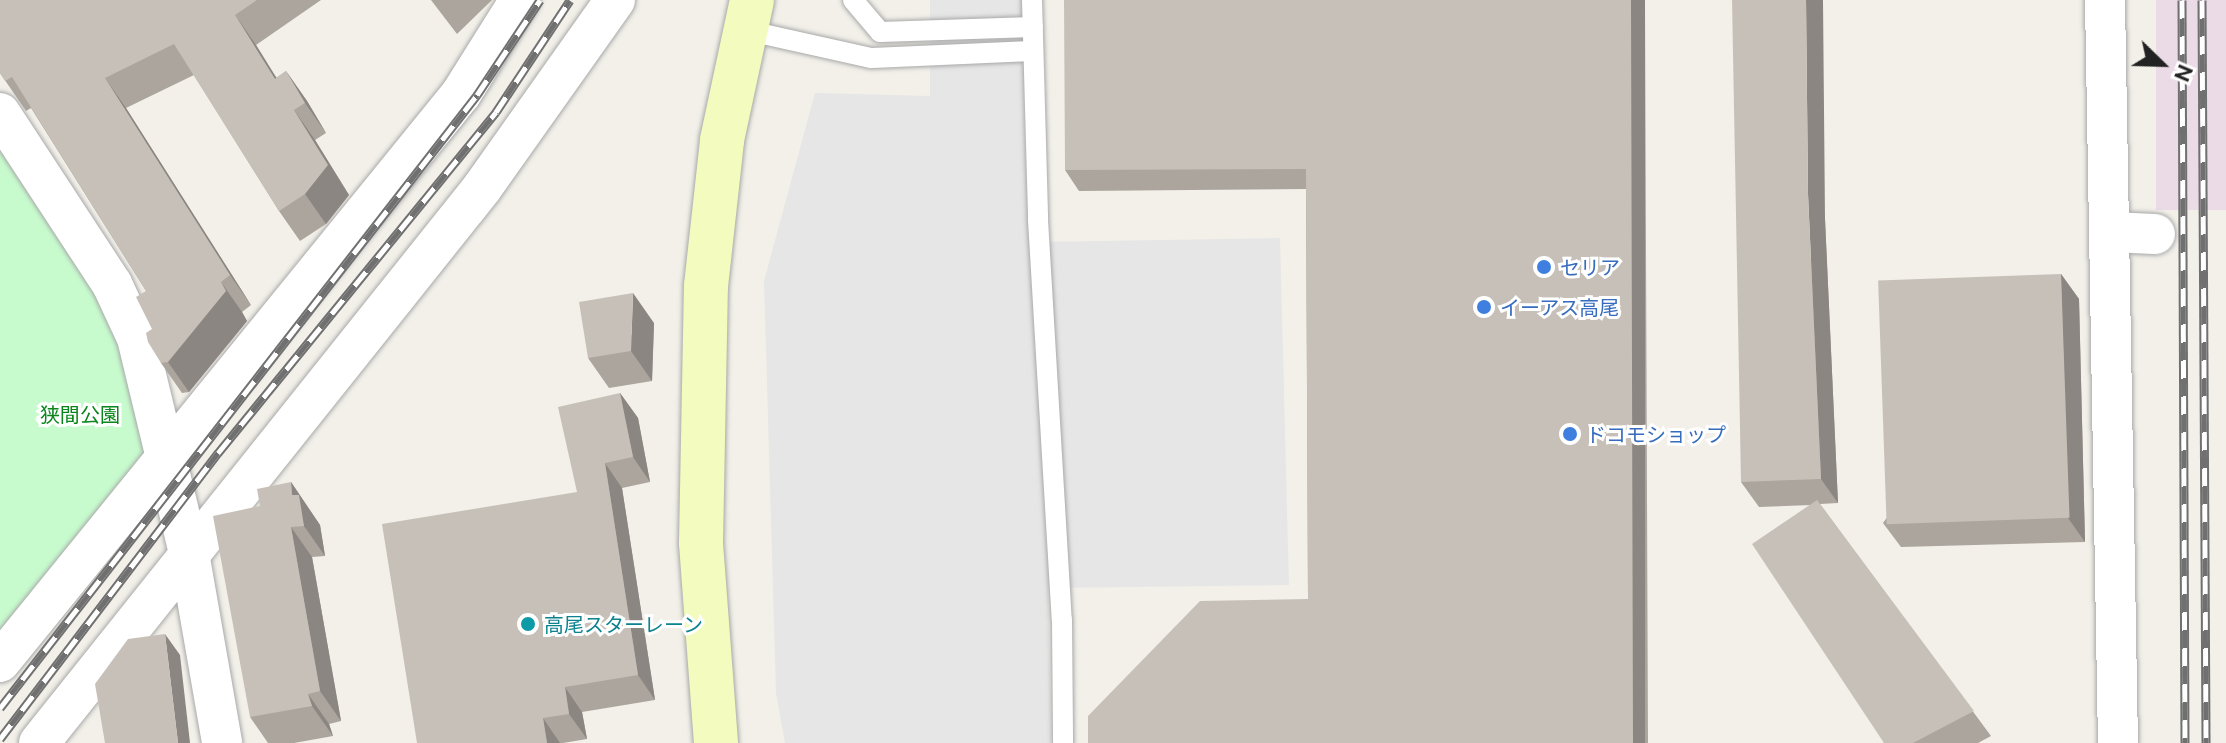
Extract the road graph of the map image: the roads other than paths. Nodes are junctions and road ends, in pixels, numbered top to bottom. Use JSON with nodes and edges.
{"nodes":[{"id":1,"x":520,"y":0,"type":"edge"},
{"id":2,"x":615,"y":0,"type":"edge"},
{"id":3,"x":853,"y":0,"type":"edge"},
{"id":4,"x":1032,"y":0,"type":"edge"},
{"id":5,"x":2105,"y":0,"type":"edge"},
{"id":6,"x":748,"y":15,"type":"edge"},
{"id":7,"x":1033,"y":27,"type":"junction"},
{"id":8,"x":1033,"y":51,"type":"junction"},
{"id":9,"x":0,"y":113,"type":"edge"},
{"id":10,"x":2111,"y":232,"type":"junction"},
{"id":11,"x":2155,"y":234,"type":"dead end"},
{"id":12,"x":167,"y":460,"type":"junction"},
{"id":13,"x":189,"y":553,"type":"junction"},
{"id":14,"x":0,"y":662,"type":"edge"},
{"id":15,"x":39,"y":743,"type":"edge"},
{"id":16,"x":222,"y":743,"type":"edge"},
{"id":17,"x":716,"y":743,"type":"edge"},
{"id":18,"x":1063,"y":743,"type":"edge"},
{"id":19,"x":2118,"y":743,"type":"edge"}],
"edges":[{"from":1,"to":12,"type":"street"},
{"from":2,"to":13,"type":"street"},
{"from":3,"to":7,"type":"lane"},
{"from":4,"to":7,"type":"lane"},
{"from":5,"to":10,"type":"street"},
{"from":6,"to":8,"type":"lane"},
{"from":6,"to":17,"type":"street"},
{"from":7,"to":8,"type":"lane"},
{"from":8,"to":18,"type":"lane"},
{"from":9,"to":12,"type":"street"},
{"from":10,"to":11,"type":"street"},
{"from":10,"to":19,"type":"street"},
{"from":12,"to":13,"type":"street"},
{"from":12,"to":14,"type":"street"},
{"from":13,"to":15,"type":"street"},
{"from":13,"to":16,"type":"street"}]}
